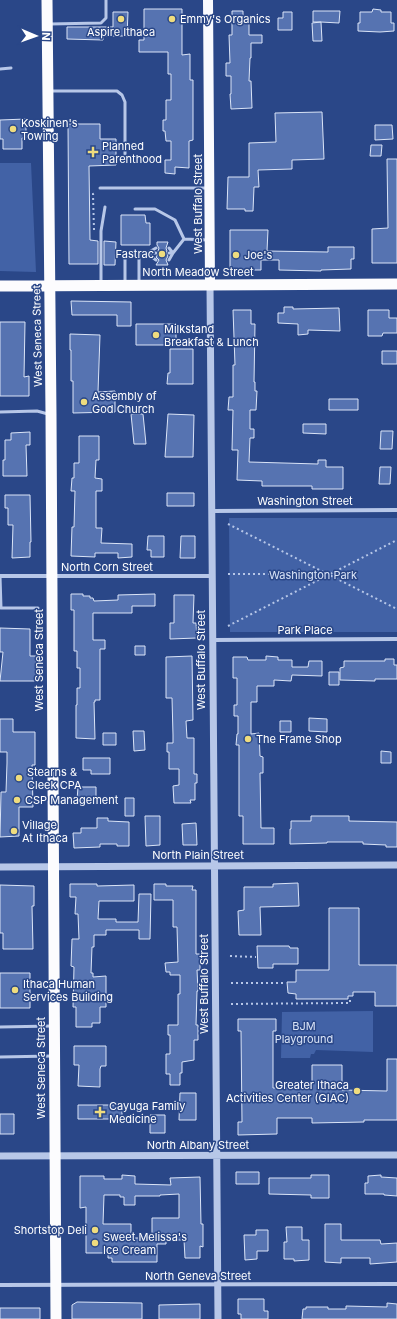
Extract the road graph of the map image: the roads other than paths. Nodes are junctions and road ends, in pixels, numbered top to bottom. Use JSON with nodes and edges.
{"nodes":[{"id":1,"x":46,"y":0,"type":"edge"},
{"id":2,"x":106,"y":0,"type":"edge"},
{"id":3,"x":208,"y":0,"type":"edge"},
{"id":4,"x":47,"y":24,"type":"junction"},
{"id":5,"x":11,"y":68,"type":"dead end"},
{"id":6,"x":0,"y":69,"type":"edge"},
{"id":7,"x":48,"y":92,"type":"junction"},
{"id":8,"x":125,"y":156,"type":"dead end"},
{"id":9,"x":210,"y":187,"type":"junction"},
{"id":10,"x":100,"y":188,"type":"dead end"},
{"id":11,"x":105,"y":207,"type":"dead end"},
{"id":12,"x":135,"y":209,"type":"dead end"},
{"id":13,"x":184,"y":239,"type":"junction"},
{"id":14,"x":210,"y":240,"type":"junction"},
{"id":15,"x":156,"y":248,"type":"dead end"},
{"id":16,"x":169,"y":248,"type":"dead end"},
{"id":17,"x":147,"y":253,"type":"junction"},
{"id":18,"x":156,"y":253,"type":"dead end"},
{"id":19,"x":171,"y":253,"type":"junction"},
{"id":20,"x":139,"y":255,"type":"junction"},
{"id":21,"x":156,"y":260,"type":"dead end"},
{"id":22,"x":169,"y":260,"type":"dead end"},
{"id":23,"x":397,"y":284,"type":"edge"},
{"id":24,"x":210,"y":285,"type":"junction"},
{"id":25,"x":0,"y":286,"type":"edge"},
{"id":26,"x":49,"y":286,"type":"junction"},
{"id":27,"x":101,"y":286,"type":"junction"},
{"id":28,"x":125,"y":286,"type":"junction"},
{"id":29,"x":139,"y":286,"type":"junction"},
{"id":30,"x":0,"y":412,"type":"edge"},
{"id":31,"x":51,"y":414,"type":"junction"},
{"id":32,"x":397,"y":510,"type":"edge"},
{"id":33,"x":213,"y":511,"type":"junction"},
{"id":34,"x":0,"y":576,"type":"edge"},
{"id":35,"x":51,"y":576,"type":"junction"},
{"id":36,"x":213,"y":576,"type":"junction"},
{"id":37,"x":38,"y":608,"type":"dead end"},
{"id":38,"x":397,"y":639,"type":"edge"},
{"id":39,"x":213,"y":640,"type":"junction"},
{"id":40,"x":53,"y":866,"type":"junction"},
{"id":41,"x":215,"y":866,"type":"junction"},
{"id":42,"x":397,"y":866,"type":"edge"},
{"id":43,"x":0,"y":867,"type":"edge"},
{"id":44,"x":54,"y":1026,"type":"junction"},
{"id":45,"x":0,"y":1027,"type":"edge"},
{"id":46,"x":54,"y":1056,"type":"junction"},
{"id":47,"x":0,"y":1057,"type":"edge"},
{"id":48,"x":397,"y":1155,"type":"edge"},
{"id":49,"x":0,"y":1156,"type":"edge"},
{"id":50,"x":55,"y":1156,"type":"junction"},
{"id":51,"x":217,"y":1156,"type":"junction"},
{"id":52,"x":218,"y":1284,"type":"junction"},
{"id":53,"x":397,"y":1284,"type":"edge"},
{"id":54,"x":0,"y":1285,"type":"edge"},
{"id":55,"x":56,"y":1285,"type":"junction"},
{"id":56,"x":56,"y":1319,"type":"edge"},
{"id":57,"x":218,"y":1319,"type":"edge"}],
"edges":[{"from":1,"to":4,"type":"highway","name":"West Seneca Street"},
{"from":2,"to":4,"type":"lane"},
{"from":3,"to":9,"type":"main road","name":"West Buffalo Street"},
{"from":4,"to":7,"type":"highway","name":"West Seneca Street"},
{"from":5,"to":6,"type":"lane"},
{"from":7,"to":8,"type":"lane"},
{"from":7,"to":26,"type":"highway","name":"West Seneca Street"},
{"from":9,"to":10,"type":"lane"},
{"from":9,"to":14,"type":"main road","name":"West Buffalo Street"},
{"from":11,"to":27,"type":"lane"},
{"from":12,"to":13,"type":"lane"},
{"from":13,"to":14,"type":"lane"},
{"from":13,"to":19,"type":"lane"},
{"from":14,"to":24,"type":"main road","name":"West Buffalo Street"},
{"from":15,"to":17,"type":"lane"},
{"from":16,"to":19,"type":"lane"},
{"from":17,"to":18,"type":"lane"},
{"from":17,"to":20,"type":"lane"},
{"from":17,"to":21,"type":"lane"},
{"from":19,"to":22,"type":"lane"},
{"from":20,"to":28,"type":"lane"},
{"from":20,"to":29,"type":"lane"},
{"from":23,"to":24,"type":"highway","name":"North Meadow Street"},
{"from":24,"to":29,"type":"highway","name":"North Meadow Street"},
{"from":24,"to":33,"type":"street","name":"West Buffalo Street"},
{"from":25,"to":26,"type":"highway","name":"North Meadow Street"},
{"from":26,"to":27,"type":"highway","name":"North Meadow Street"},
{"from":26,"to":31,"type":"highway","name":"West Seneca Street"},
{"from":27,"to":28,"type":"highway","name":"North Meadow Street"},
{"from":28,"to":29,"type":"highway","name":"North Meadow Street"},
{"from":30,"to":31,"type":"lane"},
{"from":31,"to":35,"type":"highway","name":"West Seneca Street"},
{"from":32,"to":33,"type":"street","name":"Washington Street"},
{"from":33,"to":36,"type":"street","name":"West Buffalo Street"},
{"from":34,"to":35,"type":"street","name":"North Corn Street"},
{"from":34,"to":37,"type":"lane"},
{"from":35,"to":36,"type":"street","name":"North Corn Street"},
{"from":35,"to":40,"type":"highway","name":"West Seneca Street"},
{"from":36,"to":39,"type":"street","name":"West Buffalo Street"},
{"from":38,"to":39,"type":"street","name":"Park Place"},
{"from":39,"to":41,"type":"street","name":"West Buffalo Street"},
{"from":40,"to":41,"type":"street","name":"North Plain Street"},
{"from":40,"to":43,"type":"street","name":"North Plain Street"},
{"from":40,"to":44,"type":"highway","name":"West Seneca Street"},
{"from":41,"to":42,"type":"street","name":"North Plain Street"},
{"from":41,"to":51,"type":"street","name":"West Buffalo Street"},
{"from":44,"to":45,"type":"lane"},
{"from":44,"to":46,"type":"highway","name":"West Seneca Street"},
{"from":46,"to":47,"type":"lane"},
{"from":46,"to":50,"type":"highway","name":"West Seneca Street"},
{"from":48,"to":51,"type":"street","name":"North Albany Street"},
{"from":49,"to":50,"type":"street","name":"North Albany Street"},
{"from":50,"to":51,"type":"street","name":"North Albany Street"},
{"from":50,"to":55,"type":"highway","name":"West Seneca Street"},
{"from":51,"to":52,"type":"street","name":"West Buffalo Street"},
{"from":52,"to":53,"type":"street","name":"North Geneva Street"},
{"from":52,"to":55,"type":"street","name":"North Geneva Street"},
{"from":52,"to":57,"type":"street","name":"West Buffalo Street"},
{"from":54,"to":55,"type":"street","name":"North Geneva Street"},
{"from":55,"to":56,"type":"highway","name":"West Seneca Street"}]}
